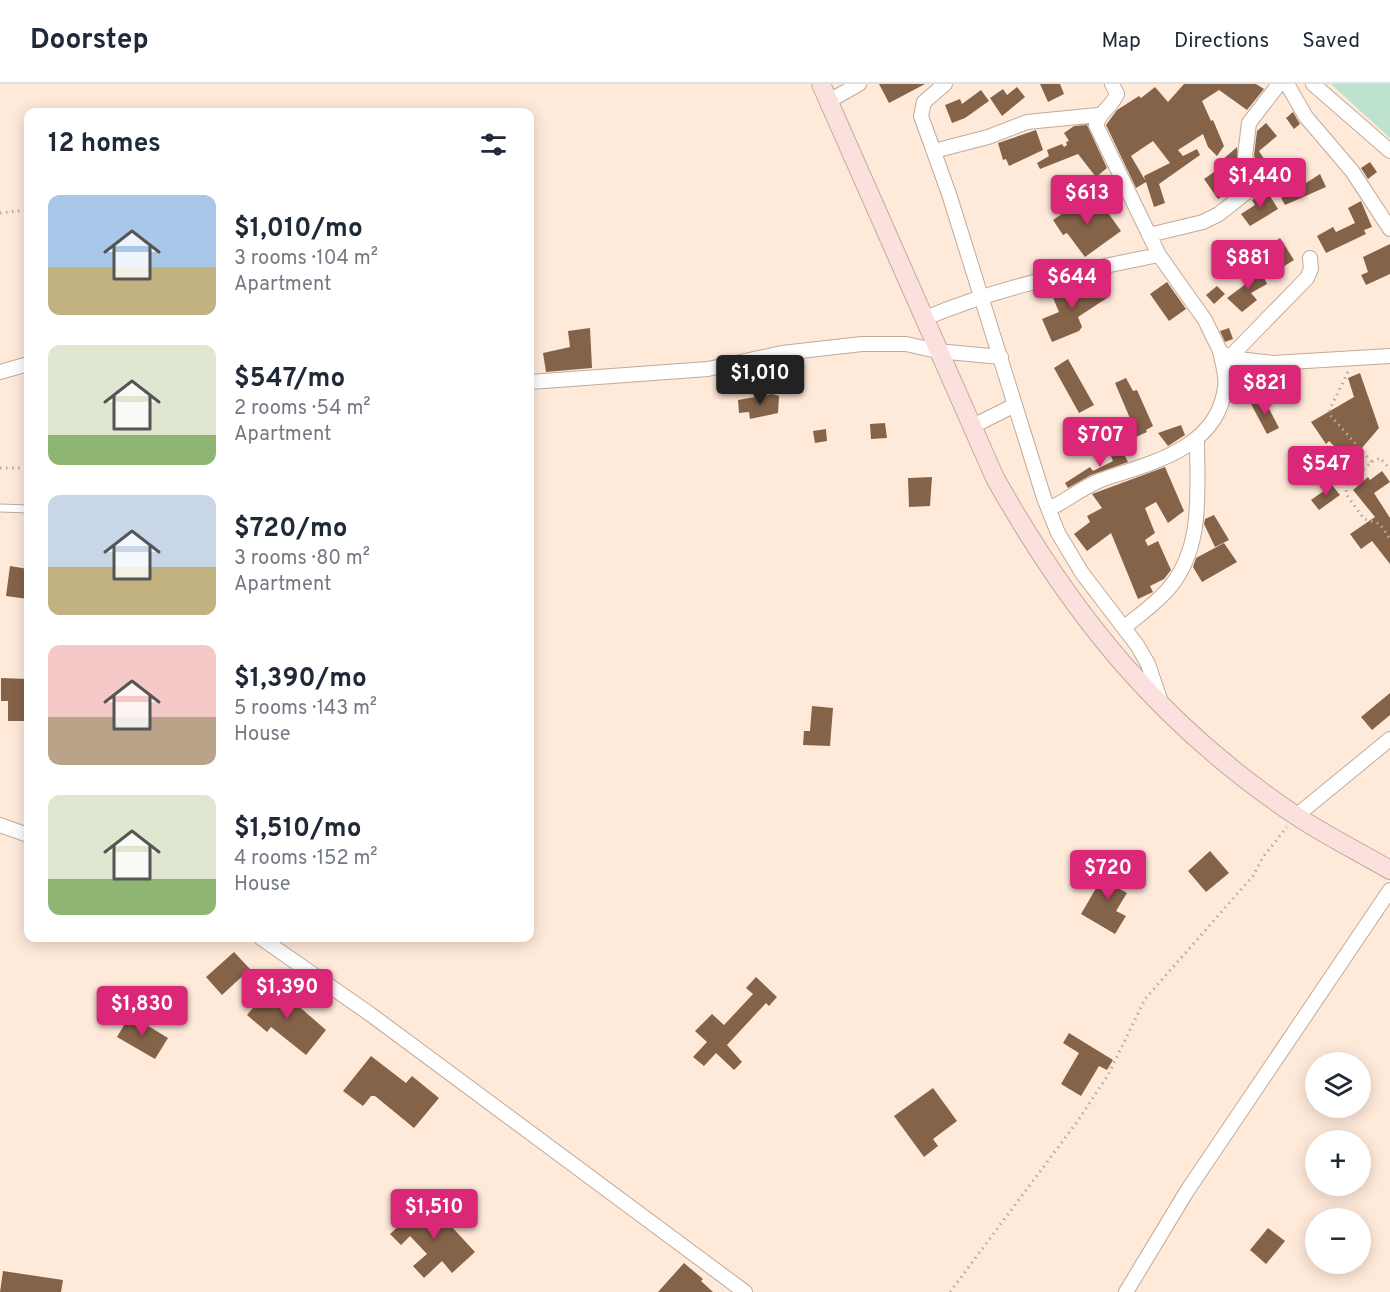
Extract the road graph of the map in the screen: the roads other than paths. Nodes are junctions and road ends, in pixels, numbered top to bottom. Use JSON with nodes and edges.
{"nodes":[{"id":1,"x":821,"y":84,"type":"edge"},
{"id":2,"x":859,"y":84,"type":"edge"},
{"id":3,"x":945,"y":84,"type":"edge"},
{"id":4,"x":1112,"y":84,"type":"edge"},
{"id":5,"x":1279,"y":84,"type":"edge"},
{"id":6,"x":1287,"y":84,"type":"edge"},
{"id":7,"x":1313,"y":84,"type":"edge"},
{"id":8,"x":829,"y":102,"type":"junction"},
{"id":9,"x":1098,"y":115,"type":"junction"},
{"id":10,"x":934,"y":151,"type":"junction"},
{"id":11,"x":1390,"y":151,"type":"edge"},
{"id":12,"x":1390,"y":228,"type":"edge"},
{"id":13,"x":1149,"y":235,"type":"junction"},
{"id":14,"x":1159,"y":255,"type":"junction"},
{"id":15,"x":1310,"y":258,"type":"dead end"},
{"id":16,"x":982,"y":295,"type":"junction"},
{"id":17,"x":923,"y":319,"type":"junction"},
{"id":18,"x":938,"y":351,"type":"junction"},
{"id":19,"x":1225,"y":354,"type":"junction"},
{"id":20,"x":1390,"y":356,"type":"edge"},
{"id":21,"x":1000,"y":357,"type":"junction"},
{"id":22,"x":24,"y":365,"type":"edge"},
{"id":23,"x":0,"y":372,"type":"edge"},
{"id":24,"x":534,"y":382,"type":"edge"},
{"id":25,"x":1015,"y":405,"type":"junction"},
{"id":26,"x":971,"y":427,"type":"junction"},
{"id":27,"x":1197,"y":439,"type":"junction"},
{"id":28,"x":0,"y":508,"type":"edge"},
{"id":29,"x":24,"y":509,"type":"edge"},
{"id":30,"x":1049,"y":509,"type":"junction"},
{"id":31,"x":1125,"y":627,"type":"junction"},
{"id":32,"x":1163,"y":708,"type":"junction"},
{"id":33,"x":1390,"y":739,"type":"edge"},
{"id":34,"x":1296,"y":816,"type":"junction"},
{"id":35,"x":0,"y":825,"type":"edge"},
{"id":36,"x":24,"y":834,"type":"edge"},
{"id":37,"x":1390,"y":870,"type":"edge"},
{"id":38,"x":1390,"y":890,"type":"edge"},
{"id":39,"x":267,"y":942,"type":"edge"},
{"id":40,"x":745,"y":1292,"type":"edge"},
{"id":41,"x":1125,"y":1292,"type":"edge"}],
"edges":[{"from":1,"to":8,"type":"main road"},
{"from":2,"to":8,"type":"street"},
{"from":3,"to":10,"type":"street"},
{"from":4,"to":9,"type":"street"},
{"from":5,"to":13,"type":"street"},
{"from":6,"to":12,"type":"street"},
{"from":7,"to":11,"type":"street"},
{"from":8,"to":17,"type":"main road"},
{"from":9,"to":10,"type":"street"},
{"from":9,"to":13,"type":"street"},
{"from":10,"to":16,"type":"street"},
{"from":13,"to":14,"type":"street"},
{"from":14,"to":16,"type":"street"},
{"from":14,"to":19,"type":"street"},
{"from":15,"to":19,"type":"street"},
{"from":16,"to":17,"type":"street"},
{"from":16,"to":21,"type":"street"},
{"from":17,"to":18,"type":"main road"},
{"from":18,"to":21,"type":"street"},
{"from":18,"to":24,"type":"street"},
{"from":18,"to":26,"type":"main road"},
{"from":19,"to":20,"type":"street"},
{"from":19,"to":27,"type":"street"},
{"from":21,"to":25,"type":"street"},
{"from":22,"to":23,"type":"street"},
{"from":25,"to":26,"type":"street"},
{"from":25,"to":30,"type":"street"},
{"from":26,"to":32,"type":"main road"},
{"from":27,"to":30,"type":"street"},
{"from":27,"to":31,"type":"street"},
{"from":28,"to":29,"type":"lane"},
{"from":30,"to":31,"type":"street"},
{"from":31,"to":32,"type":"street"},
{"from":32,"to":34,"type":"main road"},
{"from":33,"to":34,"type":"street"},
{"from":34,"to":37,"type":"main road"},
{"from":35,"to":36,"type":"street"},
{"from":38,"to":41,"type":"street"},
{"from":39,"to":40,"type":"street"}]}
